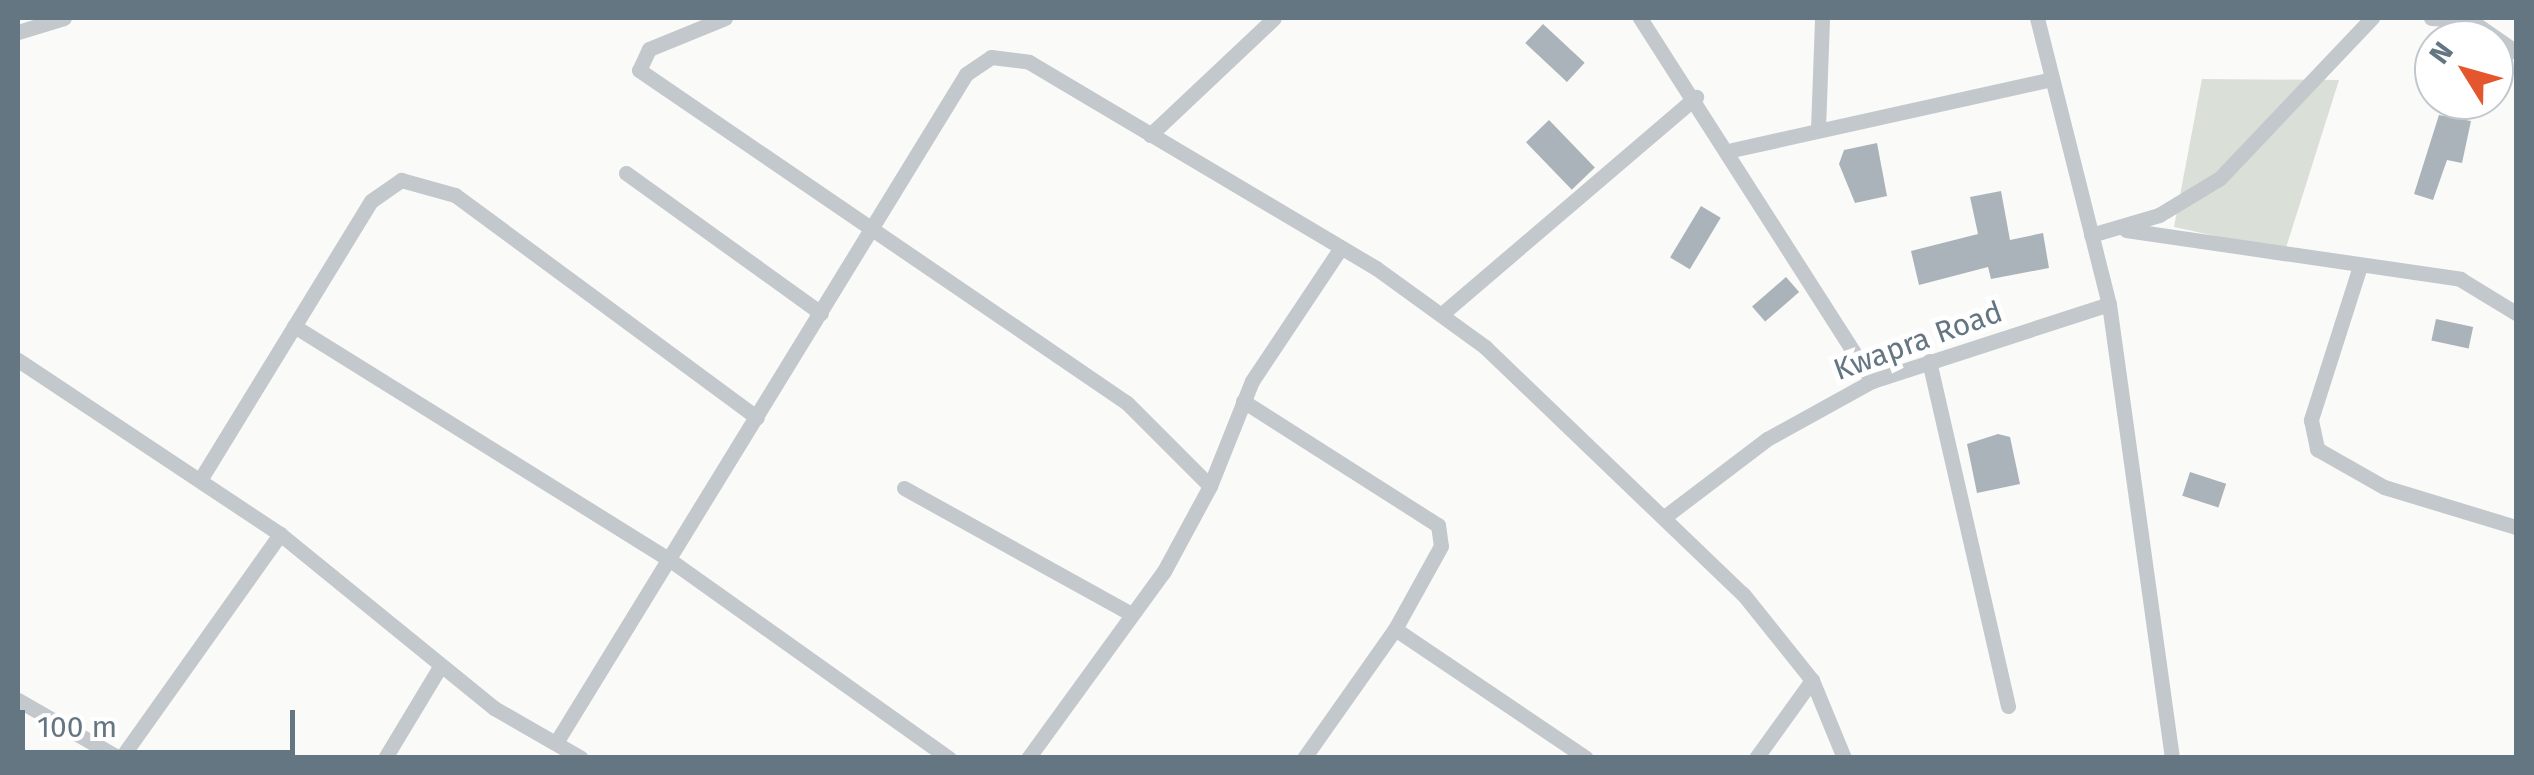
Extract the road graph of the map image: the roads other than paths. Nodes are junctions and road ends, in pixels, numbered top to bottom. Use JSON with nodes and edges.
{"nodes":[{"id":1,"x":64,"y":18,"type":"edge"},
{"id":2,"x":725,"y":18,"type":"edge"},
{"id":3,"x":1274,"y":18,"type":"edge"},
{"id":4,"x":1640,"y":18,"type":"edge"},
{"id":5,"x":1822,"y":18,"type":"edge"},
{"id":6,"x":2037,"y":18,"type":"edge"},
{"id":7,"x":2372,"y":18,"type":"edge"},
{"id":8,"x":2431,"y":18,"type":"edge"},
{"id":9,"x":18,"y":32,"type":"edge"},
{"id":10,"x":2516,"y":52,"type":"edge"},
{"id":11,"x":2052,"y":78,"type":"junction"},
{"id":12,"x":1696,"y":97,"type":"junction"},
{"id":13,"x":1818,"y":129,"type":"junction"},
{"id":14,"x":1150,"y":135,"type":"junction"},
{"id":15,"x":1732,"y":150,"type":"junction"},
{"id":16,"x":626,"y":173,"type":"dead end"},
{"id":17,"x":874,"y":227,"type":"junction"},
{"id":18,"x":2126,"y":230,"type":"junction"},
{"id":19,"x":2092,"y":235,"type":"junction"},
{"id":20,"x":1340,"y":249,"type":"junction"},
{"id":21,"x":2360,"y":266,"type":"junction"},
{"id":22,"x":2109,"y":304,"type":"junction"},
{"id":23,"x":821,"y":313,"type":"junction"},
{"id":24,"x":1443,"y":313,"type":"junction"},
{"id":25,"x":2516,"y":313,"type":"edge"},
{"id":26,"x":294,"y":326,"type":"junction"},
{"id":27,"x":18,"y":360,"type":"edge"},
{"id":28,"x":1929,"y":361,"type":"junction"},
{"id":29,"x":1872,"y":381,"type":"junction"},
{"id":30,"x":1243,"y":401,"type":"junction"},
{"id":31,"x":757,"y":418,"type":"junction"},
{"id":32,"x":200,"y":480,"type":"junction"},
{"id":33,"x":1210,"y":486,"type":"junction"},
{"id":34,"x":904,"y":488,"type":"dead end"},
{"id":35,"x":1667,"y":515,"type":"junction"},
{"id":36,"x":2516,"y":528,"type":"edge"},
{"id":37,"x":280,"y":534,"type":"junction"},
{"id":38,"x":670,"y":560,"type":"junction"},
{"id":39,"x":1131,"y":614,"type":"junction"},
{"id":40,"x":1395,"y":629,"type":"junction"},
{"id":41,"x":440,"y":666,"type":"junction"},
{"id":42,"x":1812,"y":680,"type":"junction"},
{"id":43,"x":18,"y":700,"type":"edge"},
{"id":44,"x":2008,"y":706,"type":"dead end"},
{"id":45,"x":557,"y":741,"type":"junction"},
{"id":46,"x":120,"y":758,"type":"edge"},
{"id":47,"x":386,"y":758,"type":"edge"},
{"id":48,"x":580,"y":758,"type":"edge"},
{"id":49,"x":948,"y":758,"type":"edge"},
{"id":50,"x":1028,"y":758,"type":"edge"},
{"id":51,"x":1304,"y":758,"type":"edge"},
{"id":52,"x":1586,"y":758,"type":"edge"},
{"id":53,"x":1756,"y":758,"type":"edge"},
{"id":54,"x":1844,"y":758,"type":"edge"},
{"id":55,"x":2172,"y":758,"type":"edge"}],
"edges":[{"from":1,"to":9,"type":"street"},
{"from":2,"to":17,"type":"street"},
{"from":3,"to":14,"type":"street"},
{"from":4,"to":12,"type":"street"},
{"from":5,"to":13,"type":"street"},
{"from":6,"to":11,"type":"street"},
{"from":7,"to":18,"type":"street"},
{"from":8,"to":10,"type":"street"},
{"from":11,"to":13,"type":"street"},
{"from":11,"to":19,"type":"street"},
{"from":12,"to":15,"type":"street"},
{"from":12,"to":24,"type":"street"},
{"from":13,"to":15,"type":"street"},
{"from":14,"to":17,"type":"street"},
{"from":14,"to":20,"type":"street"},
{"from":15,"to":29,"type":"street"},
{"from":16,"to":23,"type":"street"},
{"from":17,"to":23,"type":"street"},
{"from":17,"to":33,"type":"street"},
{"from":18,"to":19,"type":"street"},
{"from":18,"to":21,"type":"street"},
{"from":19,"to":22,"type":"street"},
{"from":20,"to":24,"type":"street"},
{"from":20,"to":30,"type":"street"},
{"from":21,"to":25,"type":"street"},
{"from":21,"to":36,"type":"street"},
{"from":22,"to":28,"type":"street","name":"Kwapra Road"},
{"from":22,"to":55,"type":"street"},
{"from":23,"to":31,"type":"street"},
{"from":24,"to":35,"type":"street"},
{"from":26,"to":31,"type":"street"},
{"from":26,"to":32,"type":"street"},
{"from":26,"to":38,"type":"street"},
{"from":27,"to":32,"type":"street"},
{"from":28,"to":29,"type":"street","name":"Kwapra Road"},
{"from":28,"to":44,"type":"street"},
{"from":29,"to":35,"type":"street","name":"Kwapra Road"},
{"from":30,"to":33,"type":"street"},
{"from":30,"to":40,"type":"street"},
{"from":31,"to":38,"type":"street"},
{"from":32,"to":37,"type":"street"},
{"from":33,"to":39,"type":"street"},
{"from":34,"to":39,"type":"street"},
{"from":35,"to":42,"type":"street"},
{"from":37,"to":41,"type":"street"},
{"from":37,"to":46,"type":"street"},
{"from":38,"to":45,"type":"street"},
{"from":38,"to":49,"type":"street"},
{"from":39,"to":50,"type":"street"},
{"from":40,"to":51,"type":"street"},
{"from":40,"to":52,"type":"street"},
{"from":41,"to":45,"type":"street"},
{"from":41,"to":47,"type":"street"},
{"from":42,"to":53,"type":"street"},
{"from":42,"to":54,"type":"street"},
{"from":43,"to":46,"type":"street"},
{"from":45,"to":48,"type":"street"}]}
